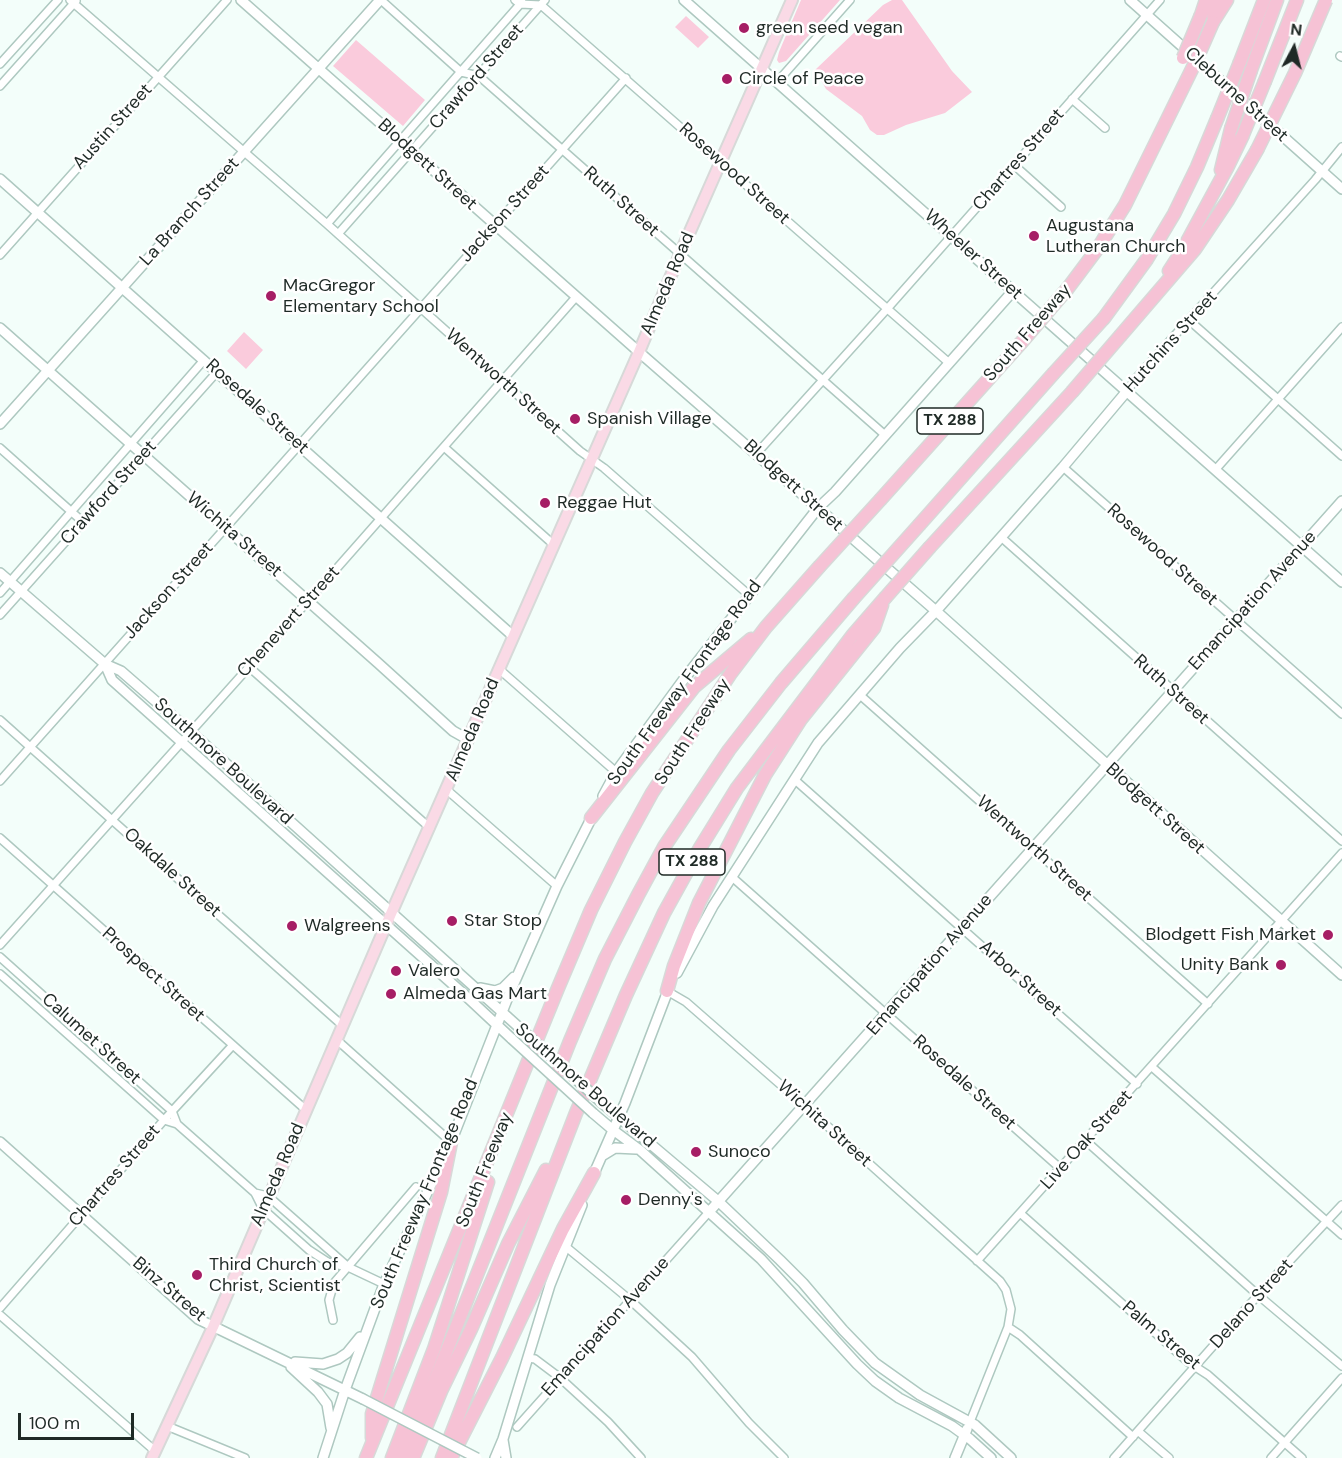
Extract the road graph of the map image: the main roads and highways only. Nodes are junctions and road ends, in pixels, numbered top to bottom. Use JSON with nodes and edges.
{"nodes":[{"id":1,"x":241,"y":0,"type":"edge"},
{"id":2,"x":381,"y":0,"type":"edge"},
{"id":3,"x":684,"y":0,"type":"edge"},
{"id":4,"x":792,"y":0,"type":"edge"},
{"id":5,"x":1130,"y":0,"type":"edge"},
{"id":6,"x":1206,"y":0,"type":"edge"},
{"id":7,"x":1215,"y":0,"type":"edge"},
{"id":8,"x":1227,"y":0,"type":"edge"},
{"id":9,"x":1264,"y":0,"type":"edge"},
{"id":10,"x":1278,"y":0,"type":"edge"},
{"id":11,"x":1297,"y":0,"type":"edge"},
{"id":12,"x":1326,"y":0,"type":"edge"},
{"id":13,"x":1213,"y":22,"type":"junction"},
{"id":14,"x":318,"y":68,"type":"junction"},
{"id":15,"x":763,"y":68,"type":"junction"},
{"id":16,"x":1188,"y":78,"type":"junction"},
{"id":17,"x":0,"y":179,"type":"edge"},
{"id":18,"x":1219,"y":183,"type":"junction"},
{"id":19,"x":1342,"y":189,"type":"edge"},
{"id":20,"x":122,"y":287,"type":"junction"},
{"id":21,"x":1013,"y":291,"type":"junction"},
{"id":22,"x":1136,"y":316,"type":"junction"},
{"id":23,"x":0,"y":328,"type":"edge"},
{"id":24,"x":639,"y":352,"type":"junction"},
{"id":25,"x":47,"y":372,"type":"junction"},
{"id":26,"x":1127,"y":391,"type":"junction"},
{"id":27,"x":0,"y":424,"type":"edge"},
{"id":28,"x":1342,"y":501,"type":"edge"},
{"id":29,"x":818,"y":508,"type":"junction"},
{"id":30,"x":1302,"y":545,"type":"junction"},
{"id":31,"x":0,"y":573,"type":"edge"},
{"id":32,"x":1342,"y":582,"type":"edge"},
{"id":33,"x":936,"y":611,"type":"junction"},
{"id":34,"x":869,"y":624,"type":"junction"},
{"id":35,"x":766,"y":627,"type":"junction"},
{"id":36,"x":513,"y":636,"type":"junction"},
{"id":37,"x":105,"y":664,"type":"junction"},
{"id":38,"x":469,"y":740,"type":"junction"},
{"id":39,"x":1106,"y":765,"type":"junction"},
{"id":40,"x":591,"y":818,"type":"junction"},
{"id":41,"x":331,"y":857,"type":"junction"},
{"id":42,"x":322,"y":868,"type":"junction"},
{"id":43,"x":392,"y":911,"type":"junction"},
{"id":44,"x":386,"y":925,"type":"junction"},
{"id":45,"x":518,"y":974,"type":"junction"},
{"id":46,"x":1342,"y":975,"type":"edge"},
{"id":47,"x":476,"y":987,"type":"junction"},
{"id":48,"x":667,"y":991,"type":"junction"},
{"id":49,"x":501,"y":1011,"type":"junction"},
{"id":50,"x":496,"y":1024,"type":"junction"},
{"id":51,"x":527,"y":1068,"type":"junction"},
{"id":52,"x":576,"y":1113,"type":"junction"},
{"id":53,"x":619,"y":1117,"type":"junction"},
{"id":54,"x":613,"y":1130,"type":"junction"},
{"id":55,"x":0,"y":1142,"type":"edge"},
{"id":56,"x":451,"y":1142,"type":"junction"},
{"id":57,"x":640,"y":1150,"type":"junction"},
{"id":58,"x":602,"y":1156,"type":"junction"},
{"id":59,"x":594,"y":1173,"type":"junction"},
{"id":60,"x":718,"y":1201,"type":"junction"},
{"id":61,"x":708,"y":1212,"type":"junction"},
{"id":62,"x":371,"y":1320,"type":"junction"},
{"id":63,"x":213,"y":1327,"type":"junction"},
{"id":64,"x":843,"y":1330,"type":"junction"},
{"id":65,"x":834,"y":1339,"type":"junction"},
{"id":66,"x":283,"y":1359,"type":"junction"},
{"id":67,"x":345,"y":1390,"type":"junction"},
{"id":68,"x":970,"y":1422,"type":"junction"},
{"id":69,"x":332,"y":1432,"type":"junction"},
{"id":70,"x":965,"y":1435,"type":"junction"},
{"id":71,"x":503,"y":1439,"type":"junction"},
{"id":72,"x":372,"y":1445,"type":"junction"},
{"id":73,"x":154,"y":1454,"type":"edge"},
{"id":74,"x":323,"y":1458,"type":"edge"},
{"id":75,"x":366,"y":1458,"type":"edge"},
{"id":76,"x":392,"y":1458,"type":"edge"},
{"id":77,"x":404,"y":1458,"type":"edge"},
{"id":78,"x":413,"y":1458,"type":"edge"},
{"id":79,"x":442,"y":1458,"type":"edge"},
{"id":80,"x":451,"y":1458,"type":"edge"},
{"id":81,"x":477,"y":1458,"type":"edge"},
{"id":82,"x":495,"y":1458,"type":"edge"},
{"id":83,"x":506,"y":1458,"type":"edge"},
{"id":84,"x":955,"y":1458,"type":"edge"},
{"id":85,"x":991,"y":1458,"type":"edge"},
{"id":86,"x":1011,"y":1458,"type":"edge"}],
"edges":[{"from":1,"to":14,"type":"main road","name":"Blodgett Street"},
{"from":2,"to":14,"type":"main road","name":"La Branch Street"},
{"from":3,"to":15,"type":"main road","name":"Wheeler Street"},
{"from":4,"to":15,"type":"main road","name":"Almeda Road"},
{"from":5,"to":19,"type":"main road","name":"Cleburne Street"},
{"from":6,"to":16,"type":"highway","bridge":true},
{"from":7,"to":13,"type":"highway"},
{"from":8,"to":13,"type":"highway"},
{"from":9,"to":77,"type":"highway","bridge":true},
{"from":10,"to":18,"type":"highway","bridge":true},
{"from":11,"to":18,"type":"highway","bridge":true},
{"from":12,"to":22,"type":"highway","bridge":true},
{"from":13,"to":16,"type":"highway","name":"South Freeway","bridge":true},
{"from":14,"to":20,"type":"main road","name":"La Branch Street"},
{"from":14,"to":24,"type":"main road","name":"Blodgett Street"},
{"from":15,"to":21,"type":"main road","name":"Wheeler Street"},
{"from":15,"to":24,"type":"main road","name":"Almeda Road"},
{"from":16,"to":35,"type":"highway","name":"South Freeway","number":"TX 288","bridge":true},
{"from":17,"to":20,"type":"main road","name":"Rosedale Street"},
{"from":18,"to":22,"type":"highway"},
{"from":20,"to":25,"type":"main road","name":"La Branch Street"},
{"from":20,"to":36,"type":"main road","name":"Rosedale Street"},
{"from":21,"to":26,"type":"main road","name":"Wheeler Street"},
{"from":21,"to":29,"type":"main road","name":"South Freeway Frontage Road"},
{"from":22,"to":34,"type":"highway","number":"TX 288","bridge":true},
{"from":23,"to":25,"type":"main road","name":"Wichita Street"},
{"from":24,"to":29,"type":"main road","name":"Blodgett Street"},
{"from":24,"to":36,"type":"main road","name":"Almeda Road"},
{"from":25,"to":27,"type":"main road","name":"La Branch Street"},
{"from":25,"to":38,"type":"main road","name":"Wichita Street"},
{"from":26,"to":30,"type":"main road","name":"Wheeler Street"},
{"from":26,"to":33,"type":"main road","name":"Hutchins Street"},
{"from":28,"to":30,"type":"main road","name":"Emancipation Avenue"},
{"from":29,"to":33,"type":"main road","name":"Blodgett Street"},
{"from":29,"to":40,"type":"main road","name":"South Freeway Frontage Road"},
{"from":30,"to":32,"type":"main road","name":"Wheeler Street"},
{"from":30,"to":39,"type":"main road","name":"Emancipation Avenue"},
{"from":31,"to":37,"type":"main road","name":"Southmore Boulevard"},
{"from":33,"to":39,"type":"main road","name":"Blodgett Street"},
{"from":33,"to":48,"type":"main road"},
{"from":34,"to":48,"type":"highway"},
{"from":34,"to":52,"type":"highway","number":"TX 288"},
{"from":35,"to":40,"type":"highway"},
{"from":35,"to":51,"type":"highway","name":"South Freeway","number":"TX 288"},
{"from":36,"to":38,"type":"main road","name":"Almeda Road"},
{"from":37,"to":41,"type":"main road","name":"Southmore Boulevard"},
{"from":37,"to":42,"type":"main road","name":"Southmore Boulevard"},
{"from":38,"to":43,"type":"main road","name":"Almeda Road"},
{"from":39,"to":46,"type":"main road","name":"Blodgett Street"},
{"from":39,"to":60,"type":"main road","name":"Emancipation Avenue"},
{"from":40,"to":45,"type":"main road","name":"South Freeway Frontage Road"},
{"from":41,"to":42,"type":"main road"},
{"from":41,"to":43,"type":"main road","name":"Southmore Boulevard"},
{"from":42,"to":44,"type":"main road","name":"Southmore Boulevard"},
{"from":43,"to":44,"type":"main road","name":"Almeda Road"},
{"from":43,"to":47,"type":"main road","name":"Southmore Boulevard"},
{"from":44,"to":50,"type":"main road","name":"Southmore Boulevard"},
{"from":44,"to":63,"type":"main road","name":"Almeda Road"},
{"from":45,"to":47,"type":"main road"},
{"from":45,"to":49,"type":"main road","name":"South Freeway Frontage Road"},
{"from":47,"to":49,"type":"main road","name":"Southmore Boulevard"},
{"from":48,"to":53,"type":"main road"},
{"from":49,"to":50,"type":"main road","name":"South Freeway Frontage Road"},
{"from":49,"to":53,"type":"main road","name":"Southmore Boulevard","bridge":true},
{"from":50,"to":54,"type":"main road","name":"Southmore Boulevard","bridge":true},
{"from":50,"to":56,"type":"main road","name":"South Freeway Frontage Road"},
{"from":51,"to":72,"type":"highway","name":"South Freeway","number":"TX 288"},
{"from":51,"to":76,"type":"highway"},
{"from":52,"to":78,"type":"highway"},
{"from":52,"to":79,"type":"highway","number":"TX 288"},
{"from":53,"to":54,"type":"main road"},
{"from":53,"to":60,"type":"main road","name":"Southmore Boulevard"},
{"from":54,"to":57,"type":"main road","name":"Southmore Boulevard"},
{"from":54,"to":58,"type":"main road"},
{"from":55,"to":63,"type":"main road","name":"Binz Street"},
{"from":56,"to":62,"type":"main road","name":"South Freeway Frontage Road"},
{"from":56,"to":72,"type":"highway"},
{"from":57,"to":58,"type":"main road"},
{"from":57,"to":61,"type":"main road","name":"Southmore Boulevard"},
{"from":58,"to":59,"type":"main road"},
{"from":59,"to":71,"type":"main road"},
{"from":59,"to":80,"type":"highway"},
{"from":60,"to":61,"type":"main road","name":"Emancipation Avenue"},
{"from":60,"to":64,"type":"main road","name":"Southmore Boulevard"},
{"from":61,"to":65,"type":"main road","name":"Southmore Boulevard"},
{"from":62,"to":66,"type":"main road"},
{"from":62,"to":67,"type":"main road","name":"South Freeway Frontage Road"},
{"from":63,"to":66,"type":"main road","name":"Binz Street"},
{"from":63,"to":73,"type":"main road","name":"Almeda Road"},
{"from":64,"to":65,"type":"main road"},
{"from":64,"to":68,"type":"main road","name":"Southmore Boulevard"},
{"from":65,"to":70,"type":"main road","name":"Southmore Boulevard"},
{"from":66,"to":67,"type":"main road","name":"Binz Street"},
{"from":66,"to":69,"type":"main road"},
{"from":67,"to":69,"type":"main road","name":"South Freeway Frontage Road"},
{"from":67,"to":81,"type":"main road","name":"Binz Street","bridge":true},
{"from":68,"to":70,"type":"main road"},
{"from":68,"to":86,"type":"main road","name":"Southmore Boulevard"},
{"from":69,"to":74,"type":"main road","name":"South Freeway Frontage Road"},
{"from":70,"to":84,"type":"main road"},
{"from":70,"to":85,"type":"main road","name":"Southmore Boulevard"},
{"from":71,"to":82,"type":"main road"},
{"from":71,"to":83,"type":"main road"},
{"from":72,"to":75,"type":"highway","name":"South Freeway","number":"TX 288"}]}
